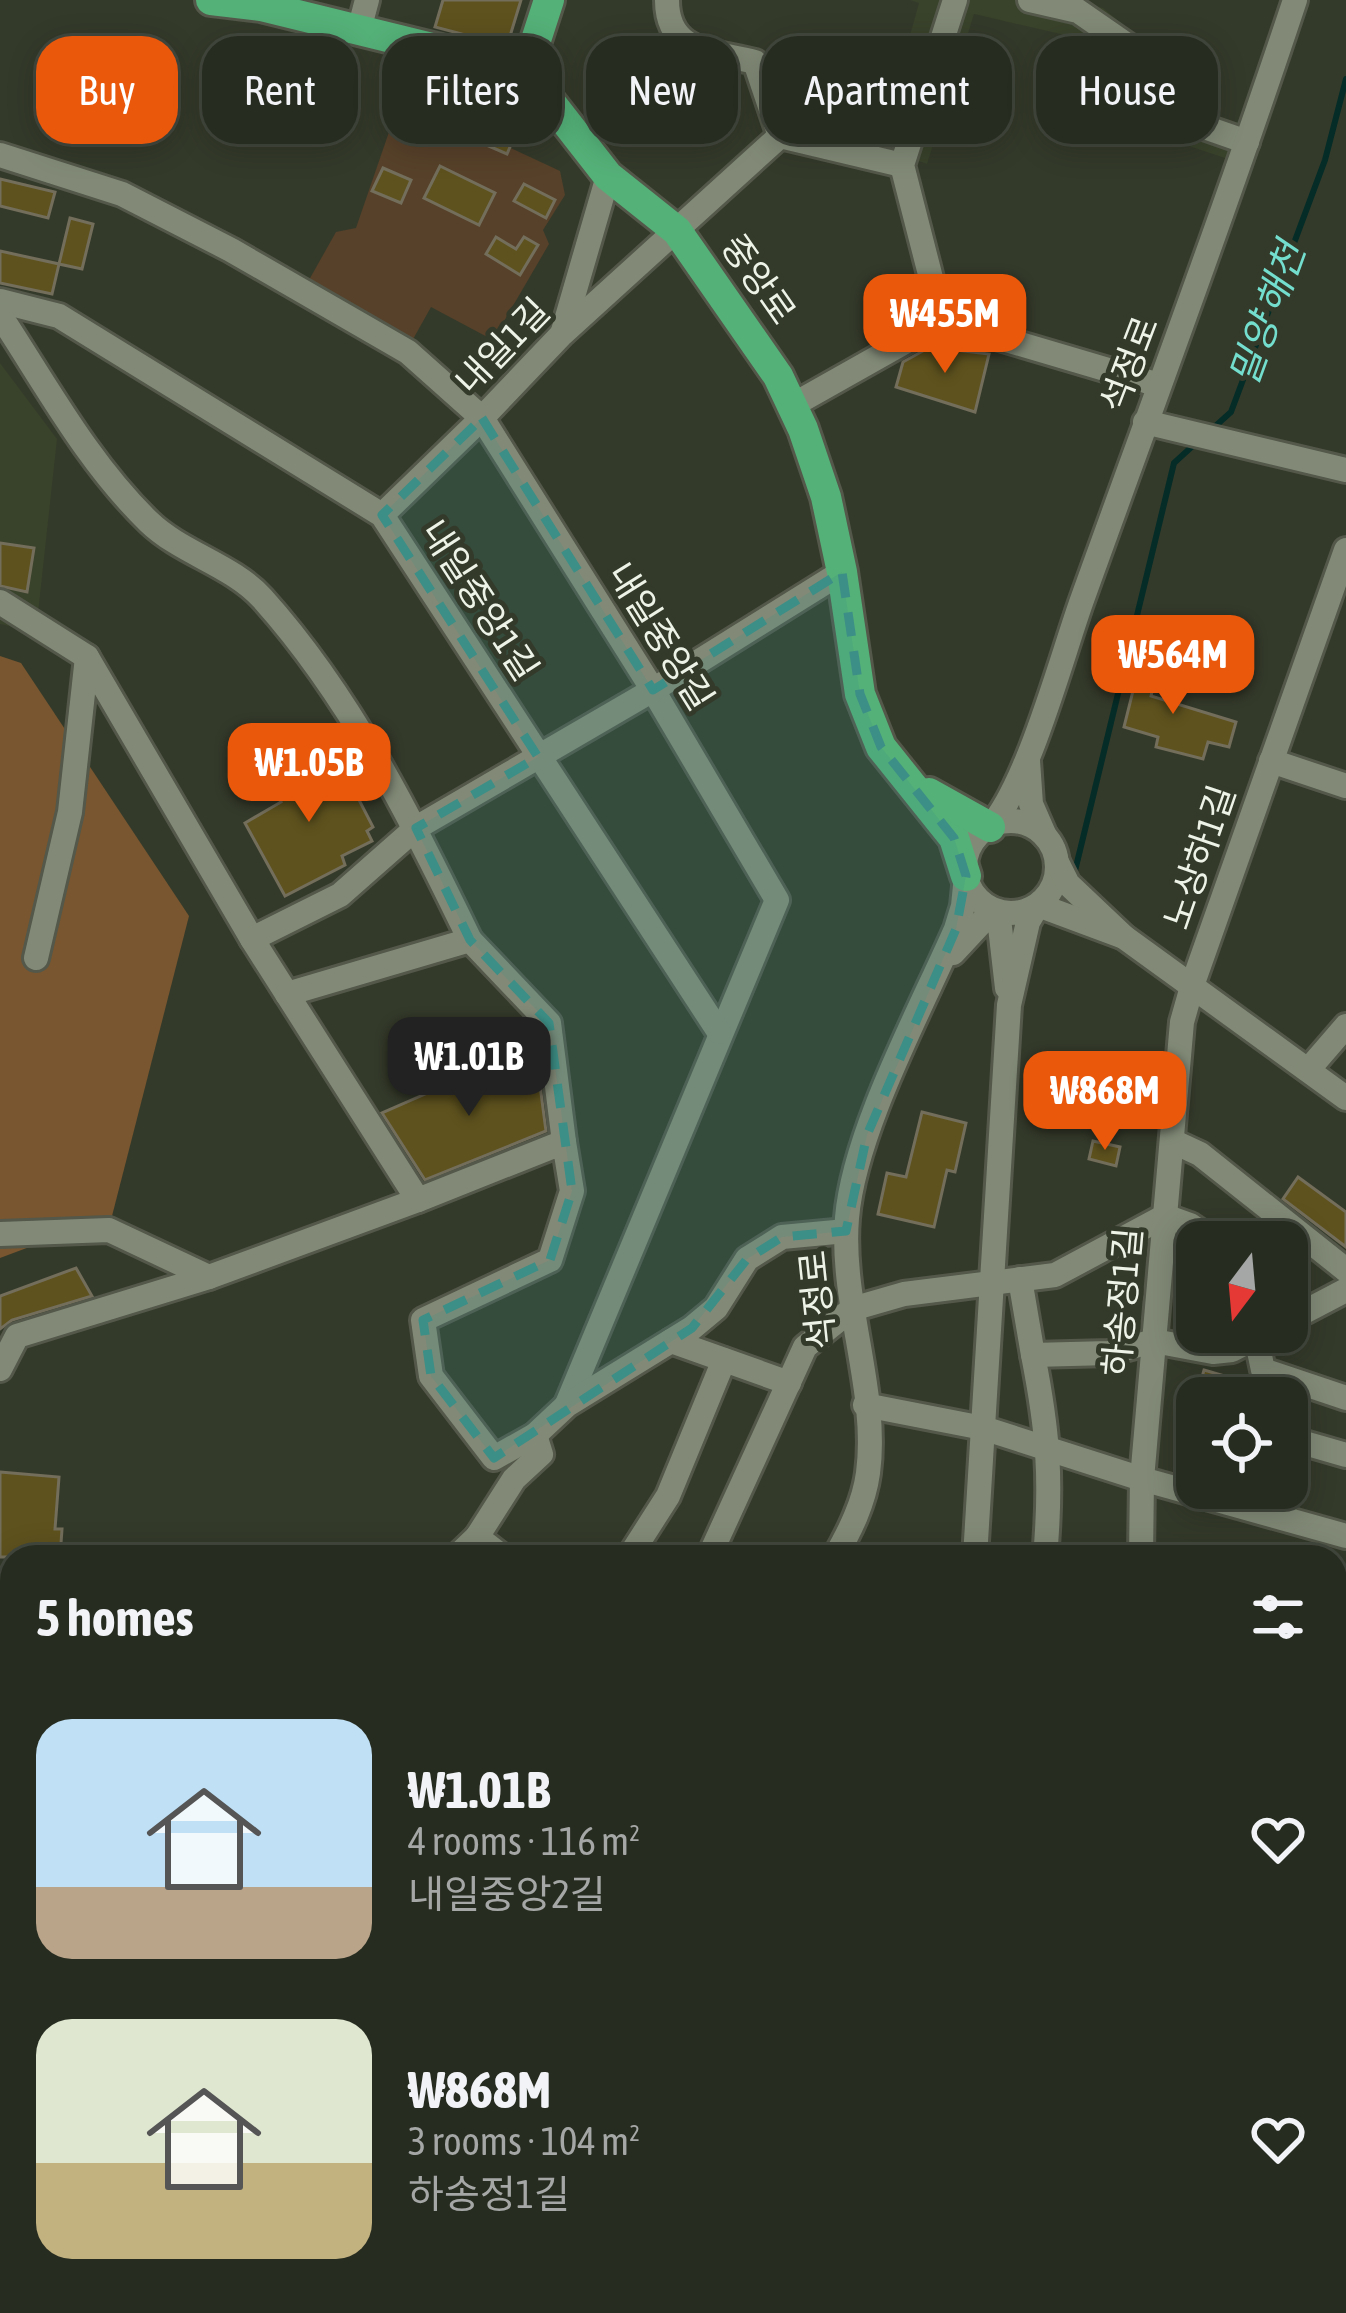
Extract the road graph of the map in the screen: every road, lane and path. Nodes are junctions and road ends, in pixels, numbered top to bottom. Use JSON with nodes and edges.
{"nodes":[{"id":1,"x":211,"y":0,"type":"edge"},
{"id":2,"x":549,"y":0,"type":"edge"},
{"id":3,"x":667,"y":0,"type":"edge"},
{"id":4,"x":956,"y":0,"type":"edge"},
{"id":5,"x":1030,"y":0,"type":"edge"},
{"id":6,"x":1295,"y":0,"type":"edge"},
{"id":7,"x":363,"y":15,"type":"edge"},
{"id":8,"x":424,"y":36,"type":"edge"},
{"id":9,"x":537,"y":36,"type":"edge"},
{"id":10,"x":762,"y":83,"type":"edge"},
{"id":11,"x":562,"y":117,"type":"edge"},
{"id":12,"x":1247,"y":142,"type":"junction"},
{"id":13,"x":771,"y":144,"type":"edge"},
{"id":14,"x":814,"y":144,"type":"edge"},
{"id":15,"x":0,"y":155,"type":"edge"},
{"id":16,"x":902,"y":165,"type":"junction"},
{"id":17,"x":608,"y":176,"type":"junction"},
{"id":18,"x":677,"y":231,"type":"junction"},
{"id":19,"x":0,"y":301,"type":"edge"},
{"id":20,"x":0,"y":315,"type":"edge"},
{"id":21,"x":942,"y":322,"type":"junction"},
{"id":22,"x":562,"y":334,"type":"junction"},
{"id":23,"x":1159,"y":385,"type":"junction"},
{"id":24,"x":793,"y":405,"type":"junction"},
{"id":25,"x":482,"y":418,"type":"junction"},
{"id":26,"x":1150,"y":423,"type":"junction"},
{"id":27,"x":1346,"y":470,"type":"edge"},
{"id":28,"x":382,"y":515,"type":"junction"},
{"id":29,"x":1346,"y":550,"type":"edge"},
{"id":30,"x":842,"y":572,"type":"junction"},
{"id":31,"x":0,"y":602,"type":"edge"},
{"id":32,"x":87,"y":657,"type":"junction"},
{"id":33,"x":653,"y":690,"type":"junction"},
{"id":34,"x":1028,"y":752,"type":"junction"},
{"id":35,"x":538,"y":757,"type":"junction"},
{"id":36,"x":1271,"y":761,"type":"junction"},
{"id":37,"x":914,"y":783,"type":"junction"},
{"id":38,"x":1346,"y":786,"type":"edge"},
{"id":39,"x":990,"y":826,"type":"junction"},
{"id":40,"x":416,"y":828,"type":"junction"},
{"id":41,"x":1045,"y":836,"type":"junction"},
{"id":42,"x":1058,"y":864,"type":"junction"},
{"id":43,"x":966,"y":876,"type":"junction"},
{"id":44,"x":1038,"y":905,"type":"junction"},
{"id":45,"x":993,"y":910,"type":"junction"},
{"id":46,"x":1124,"y":937,"type":"junction"},
{"id":47,"x":252,"y":939,"type":"junction"},
{"id":48,"x":470,"y":940,"type":"junction"},
{"id":49,"x":36,"y":958,"type":"dead end"},
{"id":50,"x":937,"y":973,"type":"junction"},
{"id":51,"x":1192,"y":983,"type":"junction"},
{"id":52,"x":286,"y":994,"type":"junction"},
{"id":53,"x":1009,"y":1006,"type":"junction"},
{"id":54,"x":1346,"y":1026,"type":"edge"},
{"id":55,"x":719,"y":1032,"type":"junction"},
{"id":56,"x":1308,"y":1070,"type":"junction"},
{"id":57,"x":1346,"y":1097,"type":"edge"},
{"id":58,"x":1172,"y":1141,"type":"junction"},
{"id":59,"x":565,"y":1142,"type":"junction"},
{"id":60,"x":418,"y":1200,"type":"junction"},
{"id":61,"x":1165,"y":1216,"type":"junction"},
{"id":62,"x":1179,"y":1221,"type":"edge"},
{"id":63,"x":846,"y":1231,"type":"junction"},
{"id":64,"x":0,"y":1234,"type":"edge"},
{"id":65,"x":1346,"y":1270,"type":"edge"},
{"id":66,"x":209,"y":1277,"type":"junction"},
{"id":67,"x":1020,"y":1279,"type":"junction"},
{"id":68,"x":992,"y":1283,"type":"junction"},
{"id":69,"x":1346,"y":1290,"type":"edge"},
{"id":70,"x":852,"y":1309,"type":"junction"},
{"id":71,"x":1308,"y":1310,"type":"edge"},
{"id":72,"x":671,"y":1341,"type":"junction"},
{"id":73,"x":1154,"y":1342,"type":"junction"},
{"id":74,"x":1176,"y":1346,"type":"edge"},
{"id":75,"x":1262,"y":1353,"type":"edge"},
{"id":76,"x":1033,"y":1355,"type":"junction"},
{"id":77,"x":724,"y":1360,"type":"junction"},
{"id":78,"x":0,"y":1369,"type":"edge"},
{"id":79,"x":789,"y":1383,"type":"junction"},
{"id":80,"x":1346,"y":1398,"type":"edge"},
{"id":81,"x":567,"y":1405,"type":"junction"},
{"id":82,"x":865,"y":1405,"type":"junction"},
{"id":83,"x":983,"y":1428,"type":"junction"},
{"id":84,"x":535,"y":1436,"type":"junction"},
{"id":85,"x":1308,"y":1444,"type":"edge"},
{"id":86,"x":1048,"y":1449,"type":"junction"},
{"id":87,"x":1346,"y":1455,"type":"edge"},
{"id":88,"x":1142,"y":1479,"type":"junction"},
{"id":89,"x":1346,"y":1536,"type":"edge"},
{"id":90,"x":477,"y":1537,"type":"junction"},
{"id":91,"x":469,"y":1545,"type":"edge"},
{"id":92,"x":487,"y":1545,"type":"edge"},
{"id":93,"x":637,"y":1545,"type":"edge"},
{"id":94,"x":715,"y":1545,"type":"edge"},
{"id":95,"x":842,"y":1545,"type":"edge"},
{"id":96,"x":976,"y":1545,"type":"edge"},
{"id":97,"x":1046,"y":1545,"type":"edge"},
{"id":98,"x":1141,"y":1545,"type":"edge"}],
"edges":[{"from":1,"to":7,"type":"main road"},
{"from":2,"to":9,"type":"main road"},
{"from":3,"to":10,"type":"street"},
{"from":4,"to":16,"type":"street"},
{"from":5,"to":12,"type":"street"},
{"from":6,"to":12,"type":"street","name":"석정로"},
{"from":7,"to":8,"type":"main road"},
{"from":11,"to":17,"type":"main road","name":"중앙로"},
{"from":12,"to":23,"type":"street","name":"석정로"},
{"from":13,"to":18,"type":"street","name":"내일1길"},
{"from":14,"to":16,"type":"street"},
{"from":15,"to":25,"type":"street","name":"내일중앙길"},
{"from":16,"to":21,"type":"street"},
{"from":17,"to":18,"type":"main road","name":"중앙로"},
{"from":17,"to":22,"type":"street"},
{"from":18,"to":22,"type":"street","name":"내일1길"},
{"from":18,"to":24,"type":"main road","name":"중앙로"},
{"from":19,"to":28,"type":"street","name":"내일중앙1길"},
{"from":20,"to":40,"type":"street"},
{"from":21,"to":23,"type":"street"},
{"from":21,"to":24,"type":"street"},
{"from":22,"to":25,"type":"street","name":"내일1길"},
{"from":23,"to":26,"type":"street","name":"석정로"},
{"from":24,"to":30,"type":"main road","name":"중앙로"},
{"from":25,"to":28,"type":"street","name":"내일1길"},
{"from":25,"to":33,"type":"street","name":"내일중앙길"},
{"from":26,"to":27,"type":"street"},
{"from":26,"to":34,"type":"street","name":"석정로"},
{"from":28,"to":35,"type":"street","name":"내일중앙1길"},
{"from":29,"to":36,"type":"street","name":"노상하1길"},
{"from":30,"to":33,"type":"street"},
{"from":30,"to":37,"type":"main road","name":"중앙로"},
{"from":31,"to":32,"type":"street"},
{"from":32,"to":47,"type":"street"},
{"from":32,"to":49,"type":"street"},
{"from":33,"to":35,"type":"street"},
{"from":33,"to":55,"type":"street","name":"내일중앙길"},
{"from":34,"to":39,"type":"street","name":"석정로"},
{"from":34,"to":41,"type":"street"},
{"from":35,"to":40,"type":"street"},
{"from":35,"to":55,"type":"street","name":"내일중앙1길"},
{"from":36,"to":38,"type":"street"},
{"from":36,"to":51,"type":"street","name":"노상하1길"},
{"from":37,"to":39,"type":"main road"},
{"from":37,"to":43,"type":"main road","name":"중앙로"},
{"from":39,"to":41,"type":"street"},
{"from":39,"to":43,"type":"street"},
{"from":40,"to":47,"type":"street"},
{"from":40,"to":48,"type":"street"},
{"from":41,"to":42,"type":"street"},
{"from":42,"to":44,"type":"street"},
{"from":42,"to":46,"type":"street"},
{"from":43,"to":45,"type":"street"},
{"from":43,"to":50,"type":"street","name":"석정로"},
{"from":44,"to":45,"type":"street"},
{"from":44,"to":46,"type":"street"},
{"from":44,"to":53,"type":"street"},
{"from":45,"to":50,"type":"street"},
{"from":45,"to":53,"type":"street"},
{"from":46,"to":51,"type":"street"},
{"from":47,"to":52,"type":"street"},
{"from":48,"to":52,"type":"street"},
{"from":48,"to":59,"type":"street"},
{"from":50,"to":63,"type":"street","name":"석정로"},
{"from":51,"to":56,"type":"street"},
{"from":51,"to":58,"type":"street","name":"하송정1길"},
{"from":52,"to":60,"type":"street"},
{"from":53,"to":68,"type":"street"},
{"from":54,"to":56,"type":"street"},
{"from":55,"to":81,"type":"street","name":"내일중앙길"},
{"from":56,"to":57,"type":"street"},
{"from":58,"to":61,"type":"street","name":"하송정1길"},
{"from":58,"to":65,"type":"street"},
{"from":59,"to":60,"type":"street"},
{"from":59,"to":84,"type":"street"},
{"from":60,"to":66,"type":"street"},
{"from":61,"to":62,"type":"street"},
{"from":61,"to":67,"type":"street"},
{"from":61,"to":73,"type":"street","name":"하송정1길"},
{"from":63,"to":70,"type":"street","name":"석정로"},
{"from":63,"to":72,"type":"street"},
{"from":64,"to":66,"type":"street"},
{"from":66,"to":78,"type":"street"},
{"from":67,"to":68,"type":"street"},
{"from":67,"to":76,"type":"street"},
{"from":68,"to":70,"type":"street"},
{"from":68,"to":83,"type":"street"},
{"from":69,"to":71,"type":"street"},
{"from":70,"to":79,"type":"street"},
{"from":70,"to":82,"type":"street","name":"석정로"},
{"from":72,"to":77,"type":"street"},
{"from":72,"to":81,"type":"street"},
{"from":73,"to":74,"type":"street"},
{"from":73,"to":76,"type":"street"},
{"from":73,"to":88,"type":"street","name":"하송정1길"},
{"from":75,"to":80,"type":"street"},
{"from":76,"to":86,"type":"street"},
{"from":77,"to":79,"type":"street"},
{"from":77,"to":93,"type":"street"},
{"from":79,"to":94,"type":"street"},
{"from":81,"to":84,"type":"street"},
{"from":82,"to":83,"type":"street"},
{"from":82,"to":95,"type":"street","name":"석정로"},
{"from":83,"to":86,"type":"street"},
{"from":83,"to":96,"type":"street"},
{"from":84,"to":90,"type":"street"},
{"from":85,"to":87,"type":"street"},
{"from":86,"to":88,"type":"street"},
{"from":86,"to":97,"type":"street"},
{"from":88,"to":89,"type":"street"},
{"from":88,"to":98,"type":"street","name":"하송정1길"},
{"from":90,"to":91,"type":"street"},
{"from":90,"to":92,"type":"street"}]}
